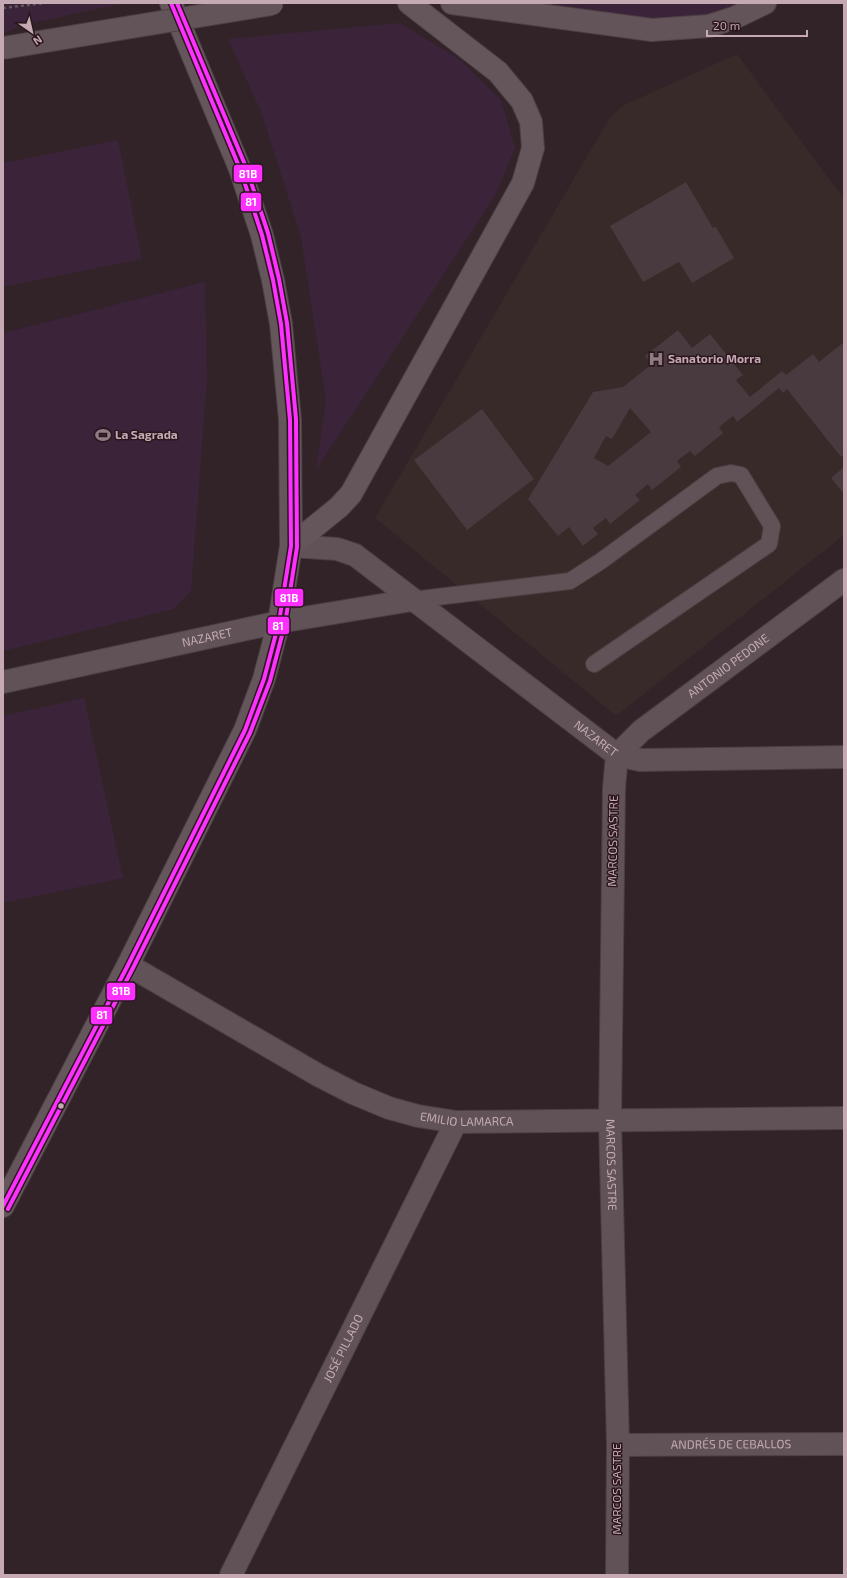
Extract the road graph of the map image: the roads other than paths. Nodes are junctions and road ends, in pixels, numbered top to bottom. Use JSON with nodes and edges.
{"nodes":[{"id":1,"x":171,"y":3,"type":"edge"},
{"id":2,"x":276,"y":3,"type":"edge"},
{"id":3,"x":409,"y":3,"type":"edge"},
{"id":4,"x":452,"y":3,"type":"edge"},
{"id":5,"x":765,"y":3,"type":"edge"},
{"id":6,"x":3,"y":48,"type":"edge"},
{"id":7,"x":291,"y":546,"type":"junction"},
{"id":8,"x":844,"y":580,"type":"edge"},
{"id":9,"x":412,"y":600,"type":"junction"},
{"id":10,"x":279,"y":622,"type":"junction"},
{"id":11,"x":594,"y":664,"type":"dead end"},
{"id":12,"x":3,"y":682,"type":"edge"},
{"id":13,"x":617,"y":756,"type":"junction"},
{"id":14,"x":844,"y":757,"type":"edge"},
{"id":15,"x":128,"y":965,"type":"junction"},
{"id":16,"x":844,"y":1118,"type":"edge"},
{"id":17,"x":610,"y":1120,"type":"junction"},
{"id":18,"x":456,"y":1122,"type":"junction"},
{"id":19,"x":3,"y":1206,"type":"edge"},
{"id":20,"x":844,"y":1444,"type":"edge"},
{"id":21,"x":618,"y":1445,"type":"junction"},
{"id":22,"x":231,"y":1575,"type":"edge"},
{"id":23,"x":617,"y":1575,"type":"edge"}],
"edges":[{"from":1,"to":7,"type":"main road"},
{"from":2,"to":6,"type":"main road","bridge":true},
{"from":3,"to":7,"type":"main road"},
{"from":4,"to":5,"type":"main road"},
{"from":7,"to":9,"type":"street","name":"NAZARET"},
{"from":7,"to":10,"type":"main road"},
{"from":8,"to":13,"type":"street","name":"ANTONIO PEDONE"},
{"from":9,"to":10,"type":"street","name":"NAZARET"},
{"from":9,"to":11,"type":"lane"},
{"from":9,"to":13,"type":"street","name":"NAZARET"},
{"from":10,"to":12,"type":"street","name":"NAZARET"},
{"from":10,"to":15,"type":"main road"},
{"from":13,"to":14,"type":"street","name":"NAZARET"},
{"from":13,"to":17,"type":"street","name":"MARCOS SASTRE"},
{"from":15,"to":18,"type":"street","name":"EMILIO LAMARCA"},
{"from":15,"to":19,"type":"main road"},
{"from":16,"to":17,"type":"street","name":"EMILIO LAMARCA"},
{"from":17,"to":18,"type":"street","name":"EMILIO LAMARCA"},
{"from":17,"to":21,"type":"street","name":"MARCOS SASTRE"},
{"from":18,"to":22,"type":"street","name":"JOSÉ PILLADO"},
{"from":20,"to":21,"type":"street","name":"ANDRÉS DE CEBALLOS"},
{"from":21,"to":23,"type":"street","name":"MARCOS SASTRE"}]}
